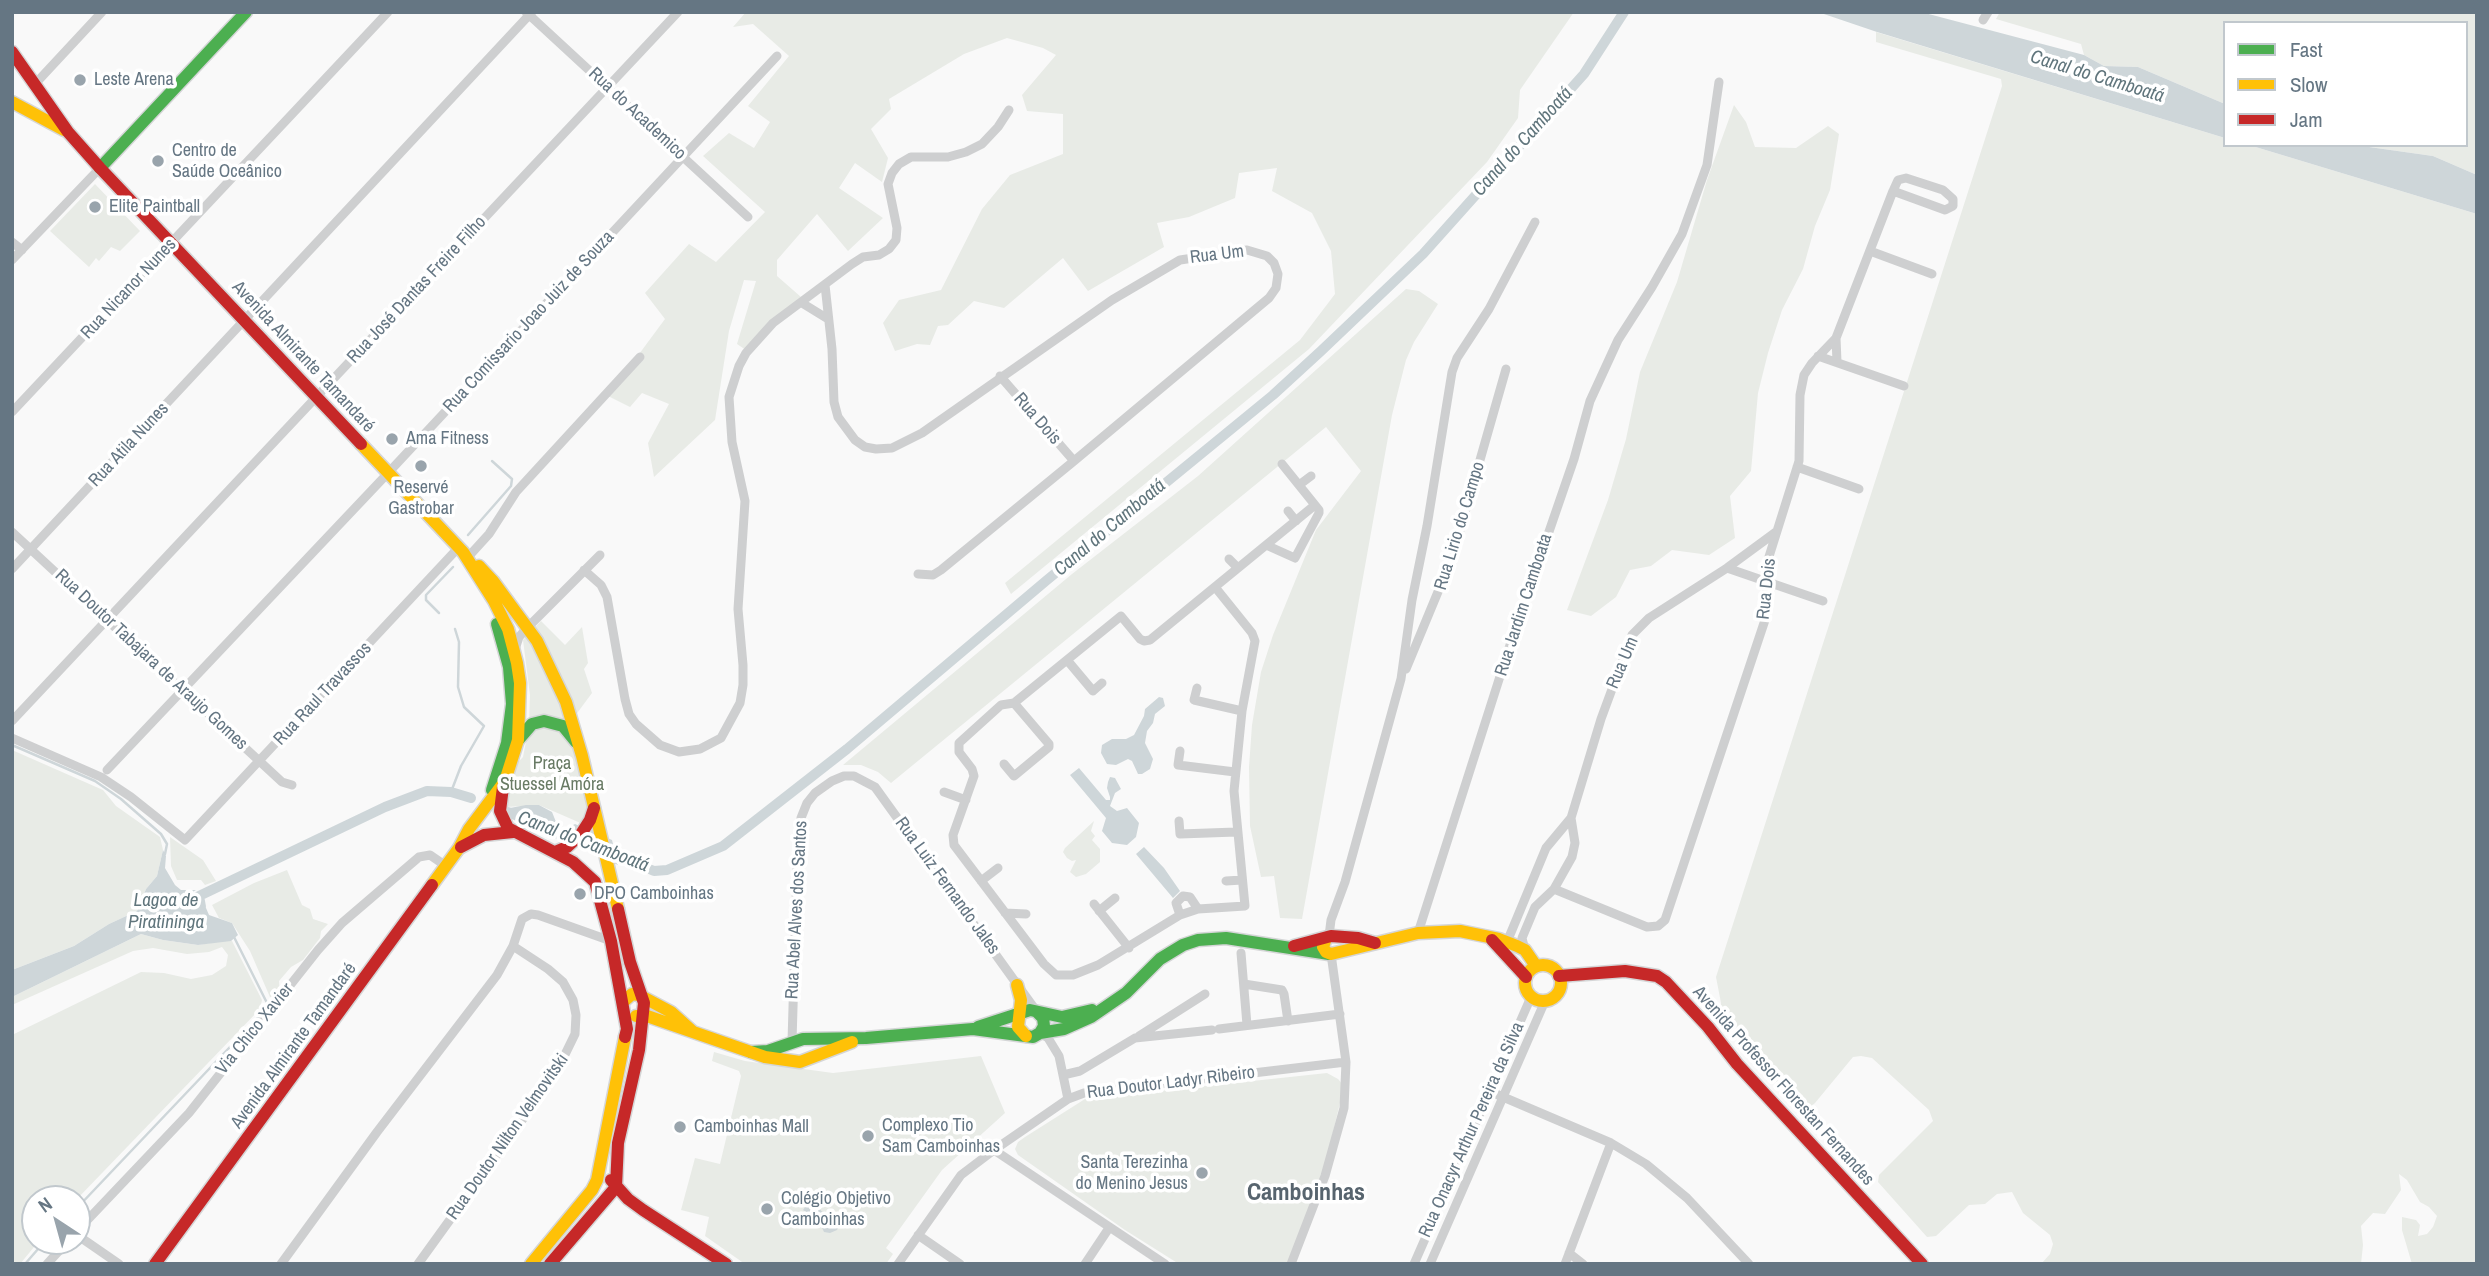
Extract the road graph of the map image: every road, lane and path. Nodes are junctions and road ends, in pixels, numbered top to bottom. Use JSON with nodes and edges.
{"nodes":[{"id":1,"x":102,"y":12,"type":"edge"},
{"id":2,"x":246,"y":12,"type":"edge"},
{"id":3,"x":388,"y":12,"type":"edge"},
{"id":4,"x":678,"y":12,"type":"edge"},
{"id":5,"x":529,"y":13,"type":"edge"},
{"id":6,"x":12,"y":52,"type":"edge"},
{"id":7,"x":777,"y":55,"type":"dead end"},
{"id":8,"x":12,"y":73,"type":"edge"},
{"id":9,"x":1719,"y":82,"type":"dead end"},
{"id":10,"x":35,"y":83,"type":"junction"},
{"id":11,"x":608,"y":87,"type":"junction"},
{"id":12,"x":12,"y":102,"type":"edge"},
{"id":13,"x":1009,"y":110,"type":"dead end"},
{"id":14,"x":68,"y":132,"type":"junction"},
{"id":15,"x":683,"y":156,"type":"junction"},
{"id":16,"x":100,"y":168,"type":"junction"},
{"id":17,"x":1893,"y":191,"type":"junction"},
{"id":18,"x":748,"y":217,"type":"dead end"},
{"id":19,"x":1535,"y":222,"type":"dead end"},
{"id":20,"x":12,"y":242,"type":"edge"},
{"id":21,"x":172,"y":244,"type":"junction"},
{"id":22,"x":22,"y":250,"type":"junction"},
{"id":23,"x":1870,"y":251,"type":"junction"},
{"id":24,"x":12,"y":260,"type":"edge"},
{"id":25,"x":1931,"y":274,"type":"dead end"},
{"id":26,"x":825,"y":285,"type":"junction"},
{"id":27,"x":802,"y":303,"type":"junction"},
{"id":28,"x":828,"y":319,"type":"junction"},
{"id":29,"x":245,"y":321,"type":"junction"},
{"id":30,"x":1836,"y":338,"type":"junction"},
{"id":31,"x":1818,"y":356,"type":"junction"},
{"id":32,"x":640,"y":357,"type":"dead end"},
{"id":33,"x":1837,"y":362,"type":"junction"},
{"id":34,"x":1506,"y":369,"type":"dead end"},
{"id":35,"x":1000,"y":376,"type":"junction"},
{"id":36,"x":1903,"y":386,"type":"dead end"},
{"id":37,"x":316,"y":397,"type":"junction"},
{"id":38,"x":12,"y":412,"type":"edge"},
{"id":39,"x":1073,"y":461,"type":"junction"},
{"id":40,"x":1282,"y":464,"type":"dead end"},
{"id":41,"x":1797,"y":467,"type":"junction"},
{"id":42,"x":389,"y":472,"type":"junction"},
{"id":43,"x":1311,"y":476,"type":"dead end"},
{"id":44,"x":1299,"y":485,"type":"junction"},
{"id":45,"x":1860,"y":489,"type":"dead end"},
{"id":46,"x":1315,"y":505,"type":"junction"},
{"id":47,"x":1287,"y":511,"type":"dead end"},
{"id":48,"x":1296,"y":521,"type":"junction"},
{"id":49,"x":12,"y":532,"type":"edge"},
{"id":50,"x":1776,"y":532,"type":"junction"},
{"id":51,"x":1266,"y":545,"type":"junction"},
{"id":52,"x":31,"y":549,"type":"junction"},
{"id":53,"x":464,"y":552,"type":"junction"},
{"id":54,"x":600,"y":555,"type":"dead end"},
{"id":55,"x":1229,"y":559,"type":"dead end"},
{"id":56,"x":1238,"y":568,"type":"junction"},
{"id":57,"x":1727,"y":568,"type":"junction"},
{"id":58,"x":12,"y":569,"type":"edge"},
{"id":59,"x":584,"y":570,"type":"junction"},
{"id":60,"x":918,"y":574,"type":"dead end"},
{"id":61,"x":1766,"y":582,"type":"junction"},
{"id":62,"x":1215,"y":587,"type":"junction"},
{"id":63,"x":1823,"y":601,"type":"dead end"},
{"id":64,"x":107,"y":620,"type":"junction"},
{"id":65,"x":527,"y":628,"type":"junction"},
{"id":66,"x":514,"y":651,"type":"junction"},
{"id":67,"x":1067,"y":660,"type":"junction"},
{"id":68,"x":1401,"y":679,"type":"junction"},
{"id":69,"x":1102,"y":684,"type":"dead end"},
{"id":70,"x":1197,"y":688,"type":"dead end"},
{"id":71,"x":183,"y":690,"type":"junction"},
{"id":72,"x":1014,"y":703,"type":"junction"},
{"id":73,"x":1242,"y":711,"type":"junction"},
{"id":74,"x":12,"y":721,"type":"edge"},
{"id":75,"x":12,"y":738,"type":"edge"},
{"id":76,"x":518,"y":740,"type":"junction"},
{"id":77,"x":579,"y":745,"type":"junction"},
{"id":78,"x":1180,"y":751,"type":"dead end"},
{"id":79,"x":260,"y":761,"type":"junction"},
{"id":80,"x":1004,"y":764,"type":"dead end"},
{"id":81,"x":107,"y":770,"type":"dead end"},
{"id":82,"x":1236,"y":772,"type":"junction"},
{"id":83,"x":844,"y":776,"type":"joint"},
{"id":84,"x":505,"y":780,"type":"junction"},
{"id":85,"x":292,"y":785,"type":"dead end"},
{"id":86,"x":944,"y":792,"type":"dead end"},
{"id":87,"x":966,"y":800,"type":"junction"},
{"id":88,"x":485,"y":807,"type":"junction"},
{"id":89,"x":1571,"y":818,"type":"junction"},
{"id":90,"x":1179,"y":821,"type":"dead end"},
{"id":91,"x":593,"y":828,"type":"junction"},
{"id":92,"x":513,"y":832,"type":"junction"},
{"id":93,"x":1237,"y":832,"type":"junction"},
{"id":94,"x":459,"y":848,"type":"junction"},
{"id":95,"x":560,"y":850,"type":"junction"},
{"id":96,"x":446,"y":866,"type":"junction"},
{"id":97,"x":998,"y":868,"type":"dead end"},
{"id":98,"x":1242,"y":880,"type":"junction"},
{"id":99,"x":982,"y":881,"type":"junction"},
{"id":100,"x":1226,"y":881,"type":"dead end"},
{"id":101,"x":1554,"y":889,"type":"junction"},
{"id":102,"x":1115,"y":898,"type":"dead end"},
{"id":103,"x":1198,"y":909,"type":"junction"},
{"id":104,"x":1005,"y":913,"type":"junction"},
{"id":105,"x":1026,"y":914,"type":"dead end"},
{"id":106,"x":1180,"y":915,"type":"junction"},
{"id":107,"x":1418,"y":933,"type":"junction"},
{"id":108,"x":1487,"y":936,"type":"junction"},
{"id":109,"x":1331,"y":937,"type":"junction"},
{"id":110,"x":611,"y":941,"type":"junction"},
{"id":111,"x":1507,"y":942,"type":"junction"},
{"id":112,"x":1377,"y":943,"type":"junction"},
{"id":113,"x":513,"y":946,"type":"junction"},
{"id":114,"x":1290,"y":947,"type":"junction"},
{"id":115,"x":1129,"y":948,"type":"junction"},
{"id":116,"x":1525,"y":950,"type":"junction"},
{"id":117,"x":1241,"y":953,"type":"dead end"},
{"id":118,"x":1332,"y":954,"type":"junction"},
{"id":119,"x":1536,"y":966,"type":"junction"},
{"id":120,"x":1526,"y":977,"type":"junction"},
{"id":121,"x":1560,"y":980,"type":"junction"},
{"id":122,"x":1244,"y":984,"type":"junction"},
{"id":123,"x":1017,"y":985,"type":"junction"},
{"id":124,"x":1205,"y":994,"type":"dead end"},
{"id":125,"x":642,"y":997,"type":"junction"},
{"id":126,"x":1531,"y":997,"type":"junction"},
{"id":127,"x":1545,"y":1001,"type":"junction"},
{"id":128,"x":1109,"y":1005,"type":"junction"},
{"id":129,"x":623,"y":1006,"type":"junction"},
{"id":130,"x":1037,"y":1012,"type":"junction"},
{"id":131,"x":1340,"y":1014,"type":"junction"},
{"id":132,"x":643,"y":1015,"type":"junction"},
{"id":133,"x":1020,"y":1016,"type":"junction"},
{"id":134,"x":1288,"y":1021,"type":"junction"},
{"id":135,"x":793,"y":1022,"type":"junction"},
{"id":136,"x":1247,"y":1026,"type":"junction"},
{"id":137,"x":973,"y":1028,"type":"junction"},
{"id":138,"x":1040,"y":1033,"type":"junction"},
{"id":139,"x":695,"y":1034,"type":"junction"},
{"id":140,"x":1026,"y":1036,"type":"junction"},
{"id":141,"x":866,"y":1038,"type":"junction"},
{"id":142,"x":1135,"y":1038,"type":"junction"},
{"id":143,"x":808,"y":1039,"type":"junction"},
{"id":144,"x":792,"y":1042,"type":"junction"},
{"id":145,"x":751,"y":1052,"type":"junction"},
{"id":146,"x":806,"y":1061,"type":"junction"},
{"id":147,"x":1346,"y":1062,"type":"junction"},
{"id":148,"x":1063,"y":1075,"type":"junction"},
{"id":149,"x":1489,"y":1091,"type":"junction"},
{"id":150,"x":1504,"y":1098,"type":"junction"},
{"id":151,"x":1068,"y":1099,"type":"junction"},
{"id":152,"x":1611,"y":1143,"type":"junction"},
{"id":153,"x":605,"y":1147,"type":"junction"},
{"id":154,"x":994,"y":1150,"type":"junction"},
{"id":155,"x":618,"y":1168,"type":"junction"},
{"id":156,"x":616,"y":1187,"type":"junction"},
{"id":157,"x":645,"y":1211,"type":"junction"},
{"id":158,"x":592,"y":1214,"type":"junction"},
{"id":159,"x":91,"y":1218,"type":"edge"},
{"id":160,"x":1109,"y":1228,"type":"junction"},
{"id":161,"x":918,"y":1236,"type":"junction"},
{"id":162,"x":91,"y":1243,"type":"edge"},
{"id":163,"x":541,"y":1252,"type":"junction"},
{"id":164,"x":1569,"y":1253,"type":"junction"},
{"id":165,"x":550,"y":1263,"type":"edge"},
{"id":166,"x":119,"y":1264,"type":"edge"},
{"id":167,"x":155,"y":1264,"type":"edge"},
{"id":168,"x":281,"y":1264,"type":"edge"},
{"id":169,"x":418,"y":1264,"type":"edge"},
{"id":170,"x":531,"y":1264,"type":"edge"},
{"id":171,"x":726,"y":1264,"type":"edge"},
{"id":172,"x":898,"y":1264,"type":"edge"},
{"id":173,"x":960,"y":1264,"type":"edge"},
{"id":174,"x":1085,"y":1264,"type":"edge"},
{"id":175,"x":1165,"y":1264,"type":"edge"},
{"id":176,"x":1291,"y":1264,"type":"edge"},
{"id":177,"x":1414,"y":1264,"type":"edge"},
{"id":178,"x":1430,"y":1264,"type":"edge"},
{"id":179,"x":1565,"y":1264,"type":"edge"},
{"id":180,"x":1583,"y":1264,"type":"edge"},
{"id":181,"x":1749,"y":1264,"type":"edge"},
{"id":182,"x":1922,"y":1264,"type":"edge"}],
"edges":[{"from":1,"to":10,"type":"street"},
{"from":2,"to":16,"type":"street"},
{"from":3,"to":21,"type":"street","name":"Rua Nicanor Nunes"},
{"from":4,"to":11,"type":"street","name":"Rua José Dantas Freire Filho"},
{"from":5,"to":11,"type":"street","name":"Rua do Academico"},
{"from":5,"to":29,"type":"street"},
{"from":6,"to":8,"type":"street"},
{"from":6,"to":10,"type":"street","name":"Avenida Almirante Tamandaré"},
{"from":7,"to":15,"type":"street","name":"Rua Comissario Joao Juiz de Souza"},
{"from":9,"to":107,"type":"street","name":"Rua Jardim Camboata"},
{"from":10,"to":14,"type":"street","name":"Avenida Almirante Tamandaré"},
{"from":11,"to":15,"type":"street","name":"Rua do Academico"},
{"from":11,"to":37,"type":"street","name":"Rua José Dantas Freire Filho"},
{"from":12,"to":14,"type":"street","name":"Avenida Almirante Tamandaré"},
{"from":13,"to":26,"type":"street"},
{"from":14,"to":16,"type":"street","name":"Avenida Almirante Tamandaré"},
{"from":15,"to":18,"type":"street","name":"Rua do Academico"},
{"from":15,"to":42,"type":"street","name":"Rua Comissario Joao Juiz de Souza"},
{"from":16,"to":21,"type":"street","name":"Avenida Almirante Tamandaré"},
{"from":16,"to":22,"type":"street"},
{"from":17,"to":17,"type":"street"},
{"from":17,"to":23,"type":"street","name":"Rua Dois"},
{"from":19,"to":68,"type":"street","name":"Rua Lirio do Campo"},
{"from":20,"to":22,"type":"street"},
{"from":21,"to":29,"type":"street","name":"Avenida Almirante Tamandaré"},
{"from":21,"to":38,"type":"street","name":"Rua Nicanor Nunes"},
{"from":22,"to":24,"type":"street"},
{"from":23,"to":25,"type":"street"},
{"from":23,"to":30,"type":"street","name":"Rua Dois"},
{"from":26,"to":27,"type":"street"},
{"from":26,"to":28,"type":"street"},
{"from":27,"to":28,"type":"street"},
{"from":27,"to":59,"type":"street"},
{"from":28,"to":35,"type":"street","name":"Rua Um"},
{"from":29,"to":37,"type":"street","name":"Avenida Almirante Tamandaré"},
{"from":29,"to":52,"type":"street","name":"Rua Atila Nunes"},
{"from":30,"to":31,"type":"street","name":"Rua Dois"},
{"from":30,"to":33,"type":"street"},
{"from":31,"to":33,"type":"street"},
{"from":31,"to":41,"type":"street","name":"Rua Dois"},
{"from":32,"to":53,"type":"street","name":"Rua Raul Travassos"},
{"from":33,"to":36,"type":"street"},
{"from":34,"to":68,"type":"street","name":"Rua Lirio do Campo"},
{"from":35,"to":39,"type":"street","name":"Rua Dois"},
{"from":35,"to":39,"type":"street","name":"Rua Um"},
{"from":37,"to":42,"type":"street","name":"Avenida Almirante Tamandaré"},
{"from":37,"to":64,"type":"street","name":"Rua José Dantas Freire Filho"},
{"from":39,"to":60,"type":"street","name":"Rua Um"},
{"from":40,"to":44,"type":"street"},
{"from":41,"to":45,"type":"street"},
{"from":41,"to":50,"type":"street","name":"Rua Dois"},
{"from":42,"to":53,"type":"street","name":"Avenida Almirante Tamandaré"},
{"from":42,"to":71,"type":"street","name":"Rua Comissario Joao Juiz de Souza"},
{"from":43,"to":44,"type":"street"},
{"from":44,"to":46,"type":"street"},
{"from":46,"to":48,"type":"street"},
{"from":46,"to":51,"type":"street"},
{"from":47,"to":48,"type":"street"},
{"from":48,"to":51,"type":"street"},
{"from":49,"to":52,"type":"street","name":"Rua Doutor Tabajara de Araujo Gomes"},
{"from":50,"to":57,"type":"street","name":"Rua Um"},
{"from":50,"to":61,"type":"street","name":"Rua Dois"},
{"from":51,"to":56,"type":"street"},
{"from":52,"to":58,"type":"street","name":"Rua Atila Nunes"},
{"from":52,"to":64,"type":"street","name":"Rua Doutor Tabajara de Araujo Gomes"},
{"from":53,"to":65,"type":"street"},
{"from":53,"to":66,"type":"street","name":"Avenida Almirante Tamandaré"},
{"from":53,"to":79,"type":"street","name":"Rua Raul Travassos"},
{"from":53,"to":88,"type":"street"},
{"from":54,"to":59,"type":"street"},
{"from":55,"to":56,"type":"street"},
{"from":56,"to":62,"type":"street"},
{"from":57,"to":61,"type":"street"},
{"from":57,"to":89,"type":"street","name":"Rua Um"},
{"from":59,"to":65,"type":"street"},
{"from":61,"to":63,"type":"street"},
{"from":61,"to":101,"type":"street","name":"Rua Dois"},
{"from":62,"to":67,"type":"street"},
{"from":62,"to":73,"type":"street"},
{"from":64,"to":71,"type":"street","name":"Rua Doutor Tabajara de Araujo Gomes"},
{"from":64,"to":74,"type":"street","name":"Rua José Dantas Freire Filho"},
{"from":65,"to":66,"type":"street"},
{"from":65,"to":77,"type":"street"},
{"from":66,"to":76,"type":"street","name":"Avenida Almirante Tamandaré"},
{"from":67,"to":69,"type":"street"},
{"from":67,"to":72,"type":"street"},
{"from":68,"to":109,"type":"street","name":"Rua Lirio do Campo"},
{"from":70,"to":73,"type":"street"},
{"from":71,"to":79,"type":"street","name":"Rua Doutor Tabajara de Araujo Gomes"},
{"from":71,"to":81,"type":"street","name":"Rua Comissario Joao Juiz de Souza"},
{"from":72,"to":80,"type":"street"},
{"from":72,"to":87,"type":"street"},
{"from":73,"to":82,"type":"street"},
{"from":75,"to":79,"type":"street","name":"Rua Raul Travassos"},
{"from":76,"to":77,"type":"street"},
{"from":76,"to":84,"type":"street","name":"Avenida Almirante Tamandaré"},
{"from":77,"to":91,"type":"street"},
{"from":78,"to":82,"type":"street"},
{"from":79,"to":85,"type":"street","name":"Rua Doutor Tabajara de Araujo Gomes"},
{"from":82,"to":93,"type":"street"},
{"from":83,"to":123,"type":"street","name":"Rua Luiz Fernando Jales"},
{"from":83,"to":135,"type":"street","name":"Rua Abel Alves dos Santos"},
{"from":84,"to":88,"type":"street","name":"Avenida Almirante Tamandaré"},
{"from":84,"to":92,"type":"street"},
{"from":86,"to":87,"type":"street"},
{"from":87,"to":99,"type":"street"},
{"from":88,"to":94,"type":"street","name":"Avenida Almirante Tamandaré"},
{"from":89,"to":101,"type":"street","name":"Rua Um"},
{"from":89,"to":111,"type":"street","name":"Rua Um"},
{"from":90,"to":93,"type":"street"},
{"from":91,"to":95,"type":"street"},
{"from":91,"to":125,"type":"street"},
{"from":92,"to":94,"type":"street","name":"Avenida Almirante Tamandaré"},
{"from":92,"to":95,"type":"street"},
{"from":93,"to":98,"type":"street"},
{"from":94,"to":96,"type":"street","name":"Avenida Almirante Tamandaré"},
{"from":95,"to":110,"type":"street"},
{"from":96,"to":159,"type":"street","name":"Via Chico Xavier"},
{"from":96,"to":167,"type":"street","name":"Avenida Almirante Tamandaré"},
{"from":97,"to":99,"type":"street"},
{"from":98,"to":100,"type":"street"},
{"from":98,"to":103,"type":"street"},
{"from":99,"to":104,"type":"street"},
{"from":101,"to":116,"type":"street","name":"Rua Um"},
{"from":102,"to":115,"type":"street"},
{"from":103,"to":106,"type":"street"},
{"from":103,"to":106,"type":"street"},
{"from":104,"to":105,"type":"street"},
{"from":104,"to":115,"type":"street"},
{"from":106,"to":115,"type":"street"},
{"from":107,"to":108,"type":"street"},
{"from":107,"to":112,"type":"street"},
{"from":108,"to":111,"type":"street"},
{"from":108,"to":120,"type":"street"},
{"from":109,"to":112,"type":"street"},
{"from":109,"to":114,"type":"street"},
{"from":109,"to":118,"type":"street"},
{"from":110,"to":113,"type":"street"},
{"from":110,"to":129,"type":"street"},
{"from":111,"to":116,"type":"street"},
{"from":112,"to":118,"type":"street"},
{"from":113,"to":168,"type":"street"},
{"from":113,"to":169,"type":"street","name":"Rua Doutor Nilton Velmovitski"},
{"from":114,"to":118,"type":"street"},
{"from":114,"to":128,"type":"street"},
{"from":116,"to":119,"type":"street"},
{"from":117,"to":122,"type":"street"},
{"from":118,"to":131,"type":"street"},
{"from":119,"to":120,"type":"street"},
{"from":119,"to":121,"type":"street"},
{"from":120,"to":126,"type":"street"},
{"from":121,"to":127,"type":"street"},
{"from":121,"to":182,"type":"street","name":"Avenida Professor Florestan Fernandes"},
{"from":122,"to":134,"type":"street"},
{"from":122,"to":136,"type":"street"},
{"from":123,"to":130,"type":"street","name":"Rua Luiz Fernando Jales"},
{"from":123,"to":133,"type":"street"},
{"from":124,"to":142,"type":"street"},
{"from":125,"to":129,"type":"street"},
{"from":125,"to":132,"type":"street"},
{"from":125,"to":139,"type":"street"},
{"from":126,"to":127,"type":"street"},
{"from":126,"to":149,"type":"street","name":"Rua Onacyr Arthur Pereira da Silva"},
{"from":127,"to":150,"type":"street","name":"Rua Onacyr Arthur Pereira da Silva"},
{"from":128,"to":130,"type":"street"},
{"from":128,"to":138,"type":"street"},
{"from":129,"to":132,"type":"street"},
{"from":129,"to":153,"type":"street"},
{"from":130,"to":133,"type":"street"},
{"from":130,"to":138,"type":"street"},
{"from":131,"to":134,"type":"street"},
{"from":131,"to":147,"type":"street"},
{"from":132,"to":139,"type":"street"},
{"from":132,"to":155,"type":"street"},
{"from":133,"to":137,"type":"street"},
{"from":133,"to":140,"type":"street"},
{"from":134,"to":136,"type":"street"},
{"from":135,"to":143,"type":"street","name":"Rua Abel Alves dos Santos"},
{"from":135,"to":144,"type":"street","name":"Rua Abel Alves dos Santos"},
{"from":136,"to":142,"type":"street"},
{"from":137,"to":140,"type":"street"},
{"from":137,"to":141,"type":"street"},
{"from":138,"to":140,"type":"street"},
{"from":138,"to":148,"type":"street"},
{"from":139,"to":145,"type":"street"},
{"from":141,"to":143,"type":"street"},
{"from":141,"to":146,"type":"street"},
{"from":142,"to":148,"type":"street"},
{"from":143,"to":144,"type":"street"},
{"from":143,"to":146,"type":"street"},
{"from":144,"to":145,"type":"street"},
{"from":144,"to":146,"type":"street"},
{"from":145,"to":146,"type":"street"},
{"from":147,"to":151,"type":"street","name":"Rua Doutor Ladyr Ribeiro"},
{"from":147,"to":176,"type":"street"},
{"from":148,"to":151,"type":"street"},
{"from":149,"to":150,"type":"street"},
{"from":149,"to":177,"type":"street","name":"Rua Onacyr Arthur Pereira da Silva"},
{"from":150,"to":152,"type":"street"},
{"from":150,"to":178,"type":"street","name":"Rua Onacyr Arthur Pereira da Silva"},
{"from":151,"to":154,"type":"street","name":"Rua Doutor Ladyr Ribeiro"},
{"from":152,"to":164,"type":"street"},
{"from":152,"to":181,"type":"street"},
{"from":153,"to":156,"type":"street"},
{"from":153,"to":163,"type":"street"},
{"from":154,"to":160,"type":"street"},
{"from":154,"to":161,"type":"street","name":"Rua Doutor Ladyr Ribeiro"},
{"from":155,"to":156,"type":"street"},
{"from":155,"to":157,"type":"street"},
{"from":156,"to":157,"type":"street"},
{"from":156,"to":158,"type":"street"},
{"from":157,"to":158,"type":"street"},
{"from":157,"to":171,"type":"street"},
{"from":158,"to":165,"type":"street"},
{"from":160,"to":174,"type":"street"},
{"from":160,"to":175,"type":"street"},
{"from":161,"to":172,"type":"street","name":"Rua Doutor Ladyr Ribeiro"},
{"from":161,"to":173,"type":"street"},
{"from":162,"to":166,"type":"street"},
{"from":163,"to":165,"type":"street"},
{"from":163,"to":170,"type":"street"},
{"from":164,"to":179,"type":"street"},
{"from":164,"to":180,"type":"street"}]}
